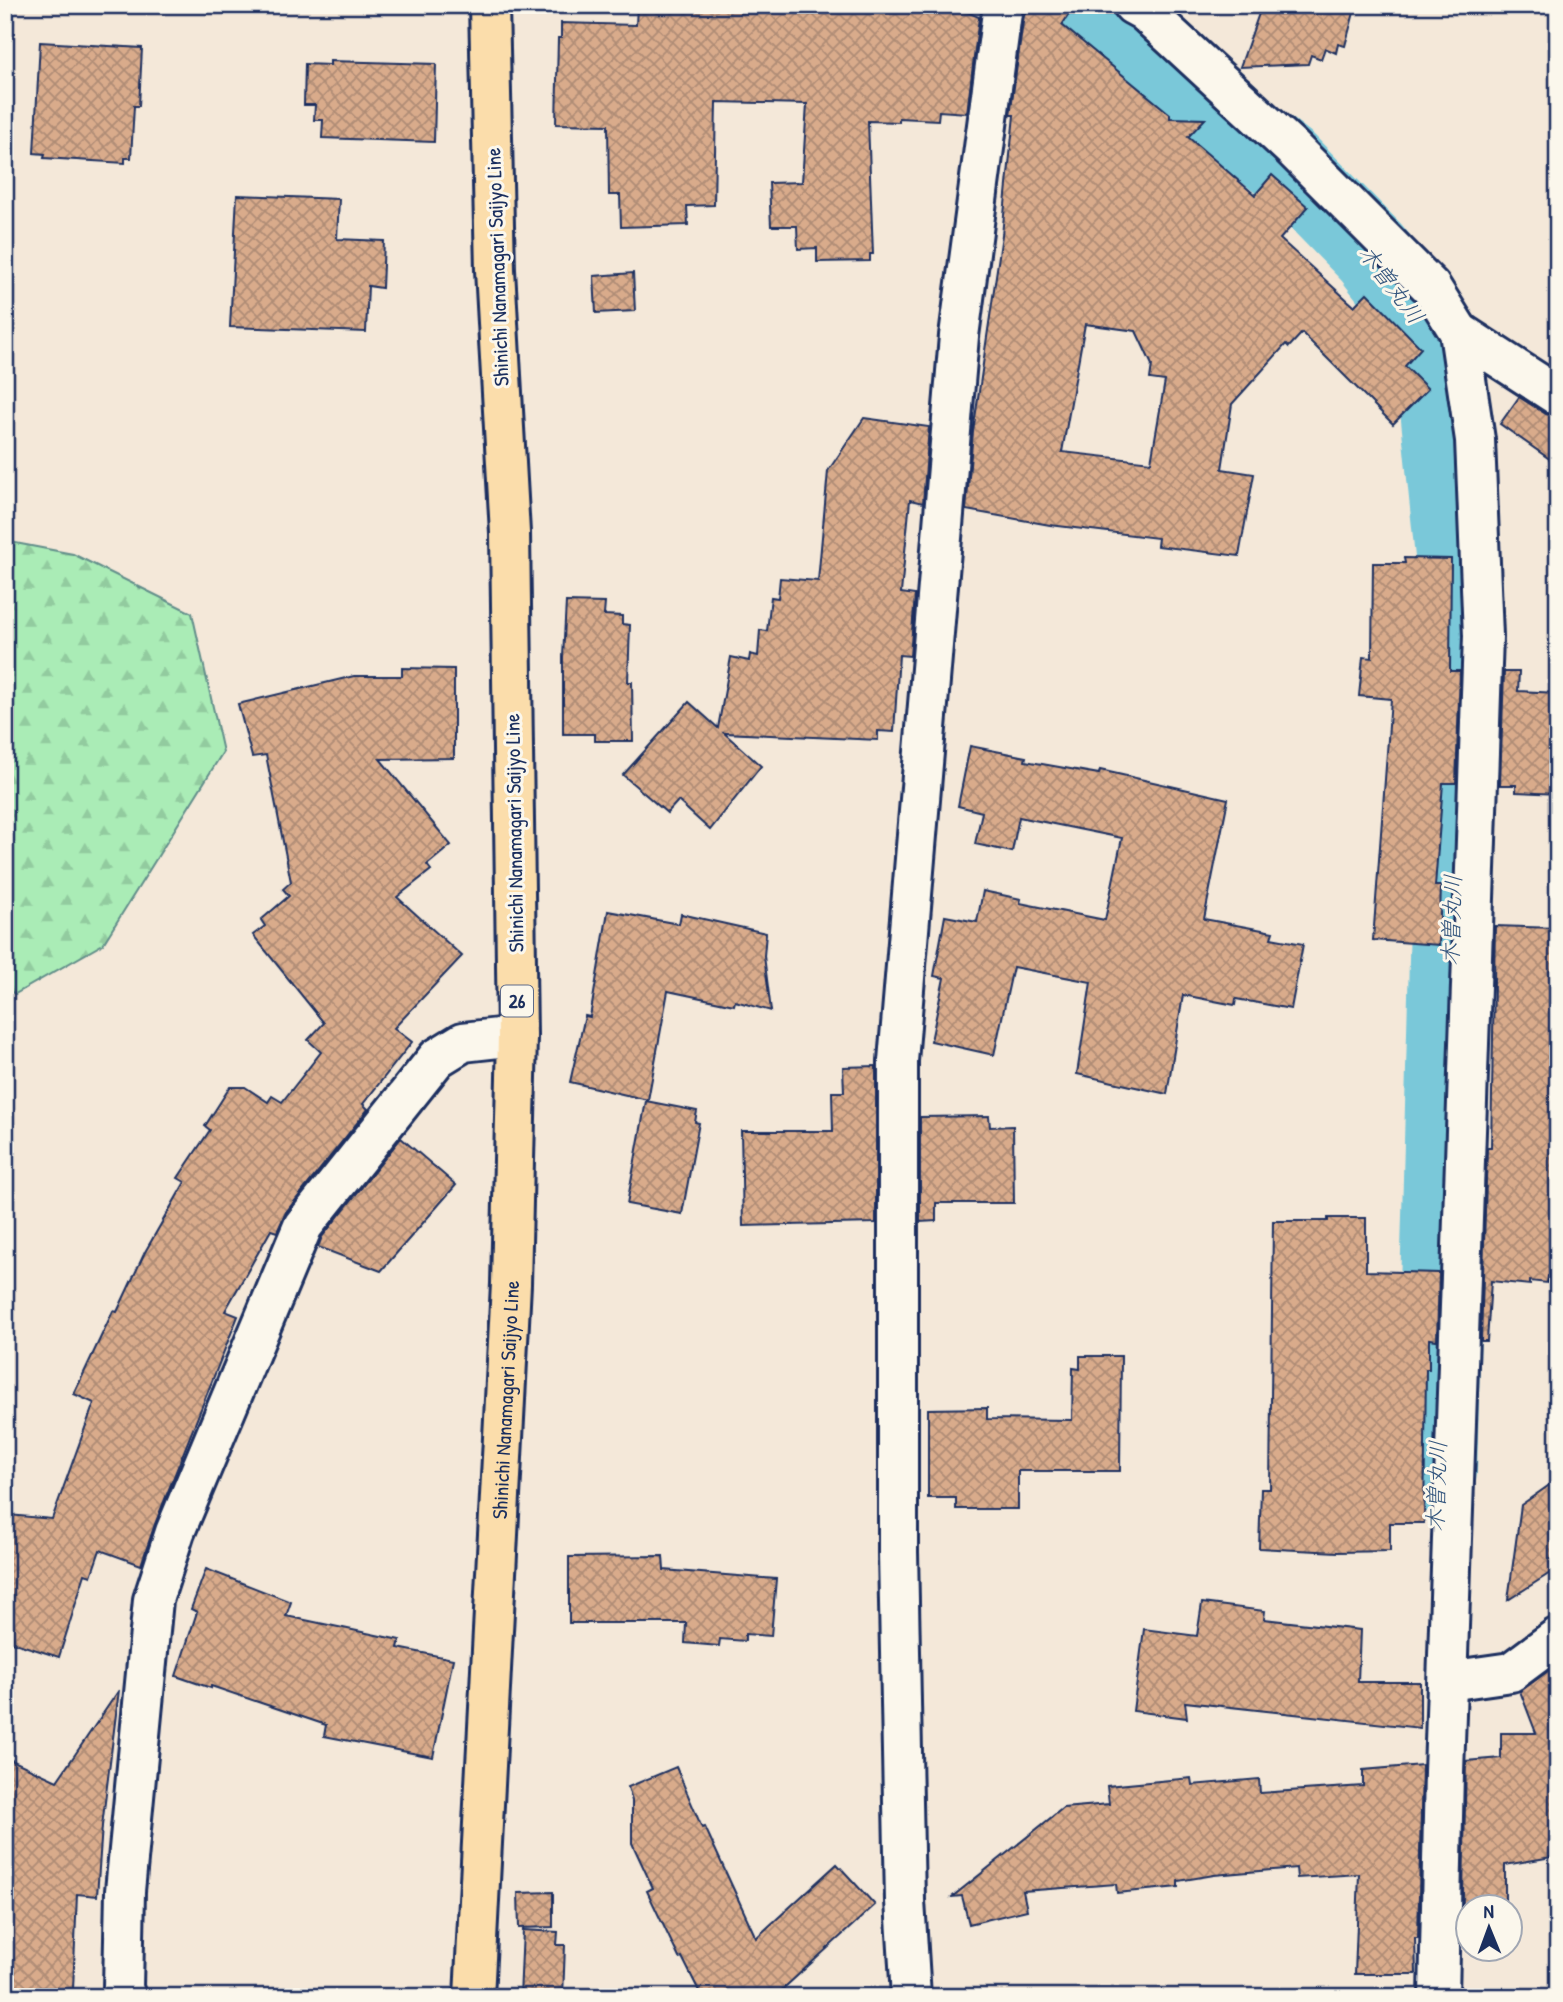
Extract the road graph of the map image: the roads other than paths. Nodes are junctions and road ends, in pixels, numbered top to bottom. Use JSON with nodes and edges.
{"nodes":[{"id":1,"x":488,"y":5,"type":"edge"},
{"id":2,"x":1003,"y":5,"type":"edge"},
{"id":3,"x":1141,"y":7,"type":"edge"},
{"id":4,"x":1459,"y":332,"type":"junction"},
{"id":5,"x":1558,"y":397,"type":"edge"},
{"id":6,"x":517,"y":1037,"type":"junction"},
{"id":7,"x":1558,"y":1637,"type":"edge"},
{"id":8,"x":1448,"y":1681,"type":"junction"},
{"id":9,"x":126,"y":1997,"type":"edge"},
{"id":10,"x":474,"y":1997,"type":"edge"},
{"id":11,"x":911,"y":1997,"type":"edge"},
{"id":12,"x":1439,"y":1997,"type":"edge"}],
"edges":[{"from":1,"to":6,"type":"main road","name":"Shinichi Nanamagari Saijyo Line","number":"26"},
{"from":2,"to":11,"type":"street"},
{"from":3,"to":4,"type":"street"},
{"from":4,"to":5,"type":"street"},
{"from":4,"to":8,"type":"street"},
{"from":6,"to":9,"type":"street"},
{"from":6,"to":10,"type":"main road","name":"Shinichi Nanamagari Saijyo Line","number":"26"},
{"from":7,"to":8,"type":"street"},
{"from":8,"to":12,"type":"street"}]}
